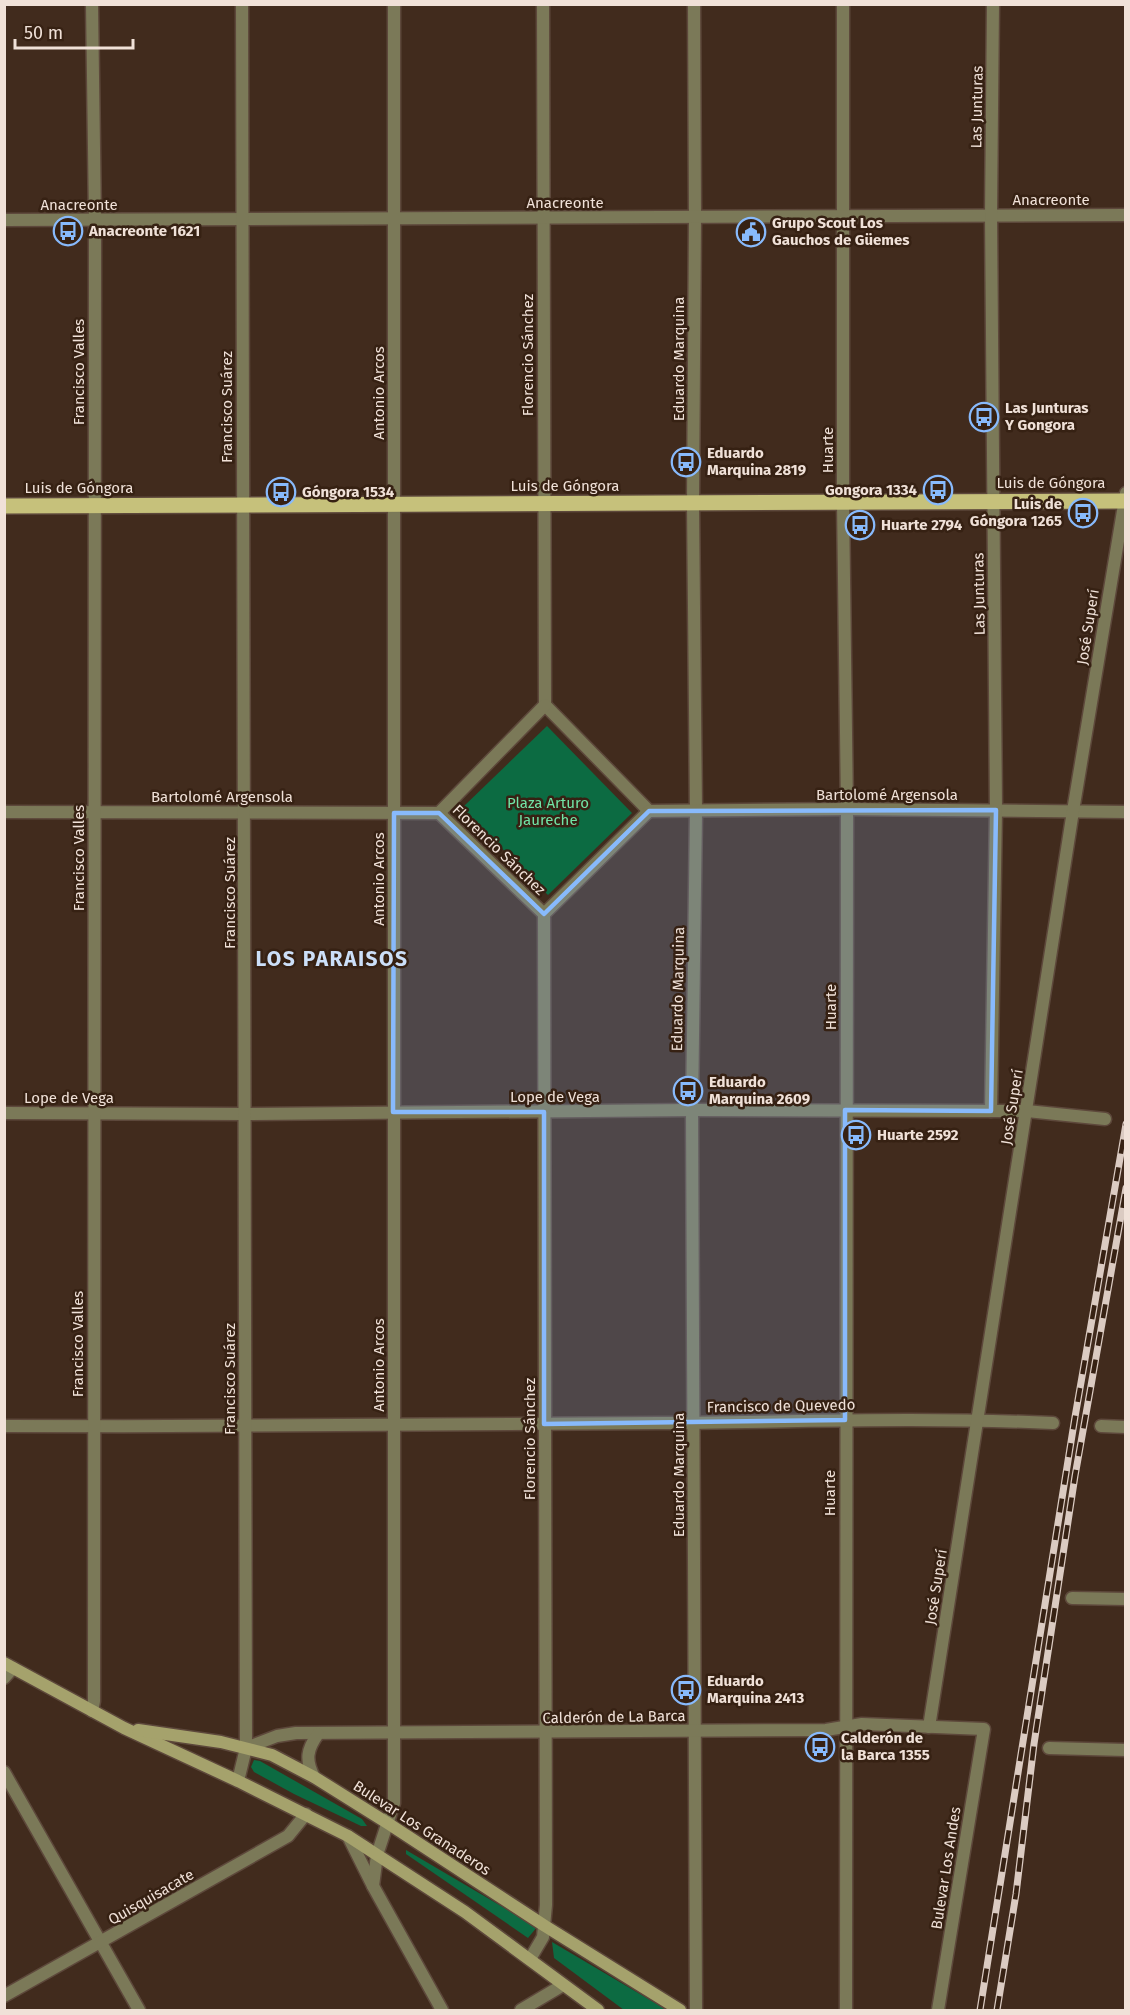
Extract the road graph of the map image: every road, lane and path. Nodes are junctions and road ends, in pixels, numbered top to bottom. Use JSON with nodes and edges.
{"nodes":[{"id":1,"x":92,"y":4,"type":"edge"},
{"id":2,"x":242,"y":4,"type":"edge"},
{"id":3,"x":394,"y":4,"type":"edge"},
{"id":4,"x":543,"y":4,"type":"edge"},
{"id":5,"x":694,"y":4,"type":"edge"},
{"id":6,"x":843,"y":4,"type":"edge"},
{"id":7,"x":993,"y":4,"type":"edge"},
{"id":8,"x":991,"y":215,"type":"junction"},
{"id":9,"x":1125,"y":215,"type":"edge"},
{"id":10,"x":843,"y":216,"type":"junction"},
{"id":11,"x":695,"y":217,"type":"junction"},
{"id":12,"x":243,"y":218,"type":"junction"},
{"id":13,"x":543,"y":218,"type":"junction"},
{"id":14,"x":394,"y":219,"type":"junction"},
{"id":15,"x":4,"y":220,"type":"edge"},
{"id":16,"x":95,"y":220,"type":"junction"},
{"id":17,"x":1125,"y":498,"type":"edge"},
{"id":18,"x":843,"y":502,"type":"junction"},
{"id":19,"x":993,"y":502,"type":"junction"},
{"id":20,"x":394,"y":503,"type":"junction"},
{"id":21,"x":543,"y":504,"type":"junction"},
{"id":22,"x":693,"y":504,"type":"junction"},
{"id":23,"x":93,"y":505,"type":"junction"},
{"id":24,"x":4,"y":506,"type":"edge"},
{"id":25,"x":242,"y":506,"type":"junction"},
{"id":26,"x":545,"y":705,"type":"junction"},
{"id":27,"x":847,"y":810,"type":"junction"},
{"id":28,"x":996,"y":810,"type":"junction"},
{"id":29,"x":649,"y":811,"type":"junction"},
{"id":30,"x":1073,"y":811,"type":"junction"},
{"id":31,"x":4,"y":812,"type":"edge"},
{"id":32,"x":94,"y":812,"type":"junction"},
{"id":33,"x":246,"y":812,"type":"junction"},
{"id":34,"x":696,"y":812,"type":"junction"},
{"id":35,"x":1125,"y":812,"type":"edge"},
{"id":36,"x":394,"y":813,"type":"junction"},
{"id":37,"x":439,"y":813,"type":"junction"},
{"id":38,"x":544,"y":914,"type":"junction"},
{"id":39,"x":692,"y":1110,"type":"junction"},
{"id":40,"x":845,"y":1110,"type":"junction"},
{"id":41,"x":991,"y":1111,"type":"junction"},
{"id":42,"x":1027,"y":1111,"type":"junction"},
{"id":43,"x":393,"y":1112,"type":"junction"},
{"id":44,"x":544,"y":1112,"type":"junction"},
{"id":45,"x":4,"y":1113,"type":"edge"},
{"id":46,"x":93,"y":1113,"type":"junction"},
{"id":47,"x":243,"y":1114,"type":"junction"},
{"id":48,"x":1105,"y":1119,"type":"dead end"},
{"id":49,"x":845,"y":1420,"type":"junction"},
{"id":50,"x":977,"y":1420,"type":"junction"},
{"id":51,"x":694,"y":1422,"type":"junction"},
{"id":52,"x":544,"y":1424,"type":"junction"},
{"id":53,"x":1053,"y":1424,"type":"dead end"},
{"id":54,"x":394,"y":1425,"type":"junction"},
{"id":55,"x":4,"y":1426,"type":"edge"},
{"id":56,"x":93,"y":1426,"type":"junction"},
{"id":57,"x":245,"y":1426,"type":"junction"},
{"id":58,"x":1101,"y":1426,"type":"dead end"},
{"id":59,"x":1125,"y":1427,"type":"edge"},
{"id":60,"x":1072,"y":1598,"type":"dead end"},
{"id":61,"x":1125,"y":1599,"type":"edge"},
{"id":62,"x":9,"y":1666,"type":"edge"},
{"id":63,"x":4,"y":1678,"type":"edge"},
{"id":64,"x":92,"y":1711,"type":"junction"},
{"id":65,"x":929,"y":1726,"type":"junction"},
{"id":66,"x":845,"y":1727,"type":"junction"},
{"id":67,"x":124,"y":1728,"type":"junction"},
{"id":68,"x":984,"y":1729,"type":"joint"},
{"id":69,"x":693,"y":1731,"type":"junction"},
{"id":70,"x":394,"y":1733,"type":"junction"},
{"id":71,"x":546,"y":1733,"type":"junction"},
{"id":72,"x":318,"y":1734,"type":"junction"},
{"id":73,"x":246,"y":1748,"type":"junction"},
{"id":74,"x":1049,"y":1748,"type":"dead end"},
{"id":75,"x":1125,"y":1750,"type":"edge"},
{"id":76,"x":4,"y":1772,"type":"edge"},
{"id":77,"x":314,"y":1777,"type":"junction"},
{"id":78,"x":238,"y":1781,"type":"junction"},
{"id":79,"x":306,"y":1815,"type":"junction"},
{"id":80,"x":389,"y":1824,"type":"junction"},
{"id":81,"x":348,"y":1836,"type":"junction"},
{"id":82,"x":377,"y":1855,"type":"junction"},
{"id":83,"x":373,"y":1886,"type":"junction"},
{"id":84,"x":545,"y":1926,"type":"junction"},
{"id":85,"x":101,"y":1943,"type":"junction"},
{"id":86,"x":530,"y":1959,"type":"junction"},
{"id":87,"x":563,"y":1985,"type":"junction"},
{"id":88,"x":4,"y":1996,"type":"edge"},
{"id":89,"x":139,"y":2010,"type":"edge"},
{"id":90,"x":442,"y":2010,"type":"edge"},
{"id":91,"x":521,"y":2010,"type":"edge"},
{"id":92,"x":598,"y":2010,"type":"edge"},
{"id":93,"x":680,"y":2010,"type":"edge"},
{"id":94,"x":696,"y":2010,"type":"edge"},
{"id":95,"x":846,"y":2010,"type":"edge"},
{"id":96,"x":938,"y":2010,"type":"edge"}],
"edges":[{"from":1,"to":16,"type":"street","name":"Francisco Valles"},
{"from":2,"to":12,"type":"street","name":"Francisco Suárez"},
{"from":3,"to":14,"type":"street","name":"Antonio Arcos"},
{"from":4,"to":13,"type":"street","name":"Florencio Sánchez"},
{"from":5,"to":11,"type":"street","name":"Eduardo Marquina"},
{"from":6,"to":10,"type":"street","name":"Huarte"},
{"from":7,"to":8,"type":"street","name":"Las Junturas"},
{"from":8,"to":9,"type":"street","name":"Anacreonte"},
{"from":8,"to":10,"type":"street","name":"Anacreonte"},
{"from":8,"to":19,"type":"street","name":"Las Junturas"},
{"from":10,"to":11,"type":"street","name":"Anacreonte"},
{"from":10,"to":18,"type":"street","name":"Huarte"},
{"from":11,"to":13,"type":"street","name":"Anacreonte"},
{"from":11,"to":22,"type":"street","name":"Eduardo Marquina"},
{"from":12,"to":14,"type":"street","name":"Anacreonte"},
{"from":12,"to":16,"type":"street","name":"Anacreonte"},
{"from":12,"to":25,"type":"street","name":"Francisco Suárez"},
{"from":13,"to":14,"type":"street","name":"Anacreonte"},
{"from":13,"to":21,"type":"street","name":"Florencio Sánchez"},
{"from":14,"to":20,"type":"street","name":"Antonio Arcos"},
{"from":15,"to":16,"type":"street","name":"Anacreonte"},
{"from":16,"to":23,"type":"street","name":"Francisco Valles"},
{"from":17,"to":19,"type":"main road","name":"Luis de Góngora"},
{"from":17,"to":30,"type":"street","name":"José Superí"},
{"from":18,"to":19,"type":"main road","name":"Luis de Góngora"},
{"from":18,"to":22,"type":"main road","name":"Luis de Góngora"},
{"from":18,"to":27,"type":"street","name":"Huarte"},
{"from":19,"to":28,"type":"street","name":"Las Junturas"},
{"from":20,"to":21,"type":"main road","name":"Luis de Góngora"},
{"from":20,"to":25,"type":"main road","name":"Luis de Góngora"},
{"from":20,"to":36,"type":"street","name":"Antonio Arcos"},
{"from":21,"to":22,"type":"main road","name":"Luis de Góngora"},
{"from":21,"to":26,"type":"street","name":"Florencio Sánchez"},
{"from":22,"to":34,"type":"street","name":"Eduardo Marquina"},
{"from":23,"to":24,"type":"main road","name":"Luis de Góngora"},
{"from":23,"to":25,"type":"main road","name":"Luis de Góngora"},
{"from":23,"to":32,"type":"street","name":"Francisco Valles"},
{"from":25,"to":33,"type":"street","name":"Francisco Suárez"},
{"from":26,"to":29,"type":"street"},
{"from":26,"to":37,"type":"street","name":"Florencio Sánchez"},
{"from":27,"to":28,"type":"street","name":"Bartolomé Argensola"},
{"from":27,"to":34,"type":"street","name":"Bartolomé Argensola"},
{"from":27,"to":40,"type":"street","name":"Huarte"},
{"from":28,"to":30,"type":"street","name":"Bartolomé Argensola"},
{"from":28,"to":41,"type":"street","name":"Las Junturas"},
{"from":29,"to":34,"type":"street","name":"Bartolomé Argensola"},
{"from":29,"to":38,"type":"street","name":"Florencio Sánchez"},
{"from":30,"to":35,"type":"street","name":"Bartolomé Argensola"},
{"from":30,"to":42,"type":"street","name":"José Superí"},
{"from":31,"to":32,"type":"street","name":"Bartolomé Argensola"},
{"from":32,"to":33,"type":"street","name":"Bartolomé Argensola"},
{"from":32,"to":46,"type":"street","name":"Francisco Valles"},
{"from":33,"to":36,"type":"street","name":"Bartolomé Argensola"},
{"from":33,"to":47,"type":"street","name":"Francisco Suárez"},
{"from":34,"to":39,"type":"street","name":"Eduardo Marquina"},
{"from":36,"to":37,"type":"street","name":"Bartolomé Argensola"},
{"from":36,"to":43,"type":"street","name":"Antonio Arcos"},
{"from":37,"to":38,"type":"street","name":"Florencio Sánchez"},
{"from":38,"to":44,"type":"street","name":"Florencio Sánchez"},
{"from":39,"to":40,"type":"street","name":"Lope de Vega"},
{"from":39,"to":44,"type":"street","name":"Lope de Vega"},
{"from":39,"to":51,"type":"street","name":"Eduardo Marquina"},
{"from":40,"to":41,"type":"street","name":"Lope de Vega"},
{"from":40,"to":49,"type":"street","name":"Huarte"},
{"from":41,"to":42,"type":"street","name":"Lope de Vega"},
{"from":42,"to":48,"type":"street","name":"Lope de Vega"},
{"from":42,"to":50,"type":"street","name":"José Superí"},
{"from":43,"to":44,"type":"street","name":"Lope de Vega"},
{"from":43,"to":47,"type":"street","name":"Lope de Vega"},
{"from":43,"to":54,"type":"street","name":"Antonio Arcos"},
{"from":44,"to":52,"type":"street","name":"Florencio Sánchez"},
{"from":45,"to":46,"type":"street","name":"Lope de Vega"},
{"from":46,"to":47,"type":"street","name":"Lope de Vega"},
{"from":46,"to":56,"type":"street","name":"Francisco Valles"},
{"from":47,"to":57,"type":"street","name":"Francisco Suárez"},
{"from":49,"to":50,"type":"street","name":"Francisco de Quevedo"},
{"from":49,"to":51,"type":"street","name":"Francisco de Quevedo"},
{"from":49,"to":66,"type":"street","name":"Huarte"},
{"from":50,"to":53,"type":"street","name":"Francisco de Quevedo"},
{"from":50,"to":65,"type":"street","name":"José Superí"},
{"from":51,"to":52,"type":"street","name":"Francisco de Quevedo"},
{"from":51,"to":69,"type":"street","name":"Eduardo Marquina"},
{"from":52,"to":54,"type":"street","name":"Francisco de Quevedo"},
{"from":52,"to":71,"type":"street","name":"Florencio Sánchez"},
{"from":54,"to":57,"type":"street","name":"Francisco de Quevedo"},
{"from":54,"to":70,"type":"street","name":"Antonio Arcos"},
{"from":55,"to":56,"type":"street","name":"Francisco de Quevedo"},
{"from":56,"to":57,"type":"street","name":"Francisco de Quevedo"},
{"from":56,"to":64,"type":"street","name":"Francisco Valles"},
{"from":57,"to":73,"type":"street","name":"Francisco Suárez"},
{"from":58,"to":59,"type":"street"},
{"from":60,"to":61,"type":"street"},
{"from":62,"to":63,"type":"street"},
{"from":62,"to":64,"type":"main road","name":"Bulevar Los Granaderos"},
{"from":64,"to":67,"type":"main road","name":"Bulevar Los Granaderos"},
{"from":65,"to":66,"type":"street","name":"Calderón de La Barca"},
{"from":65,"to":68,"type":"street","name":"Calderón de La Barca"},
{"from":66,"to":69,"type":"street","name":"Calderón de La Barca"},
{"from":66,"to":95,"type":"street","name":"Huarte"},
{"from":67,"to":73,"type":"main road","name":"Bulevar Los Granaderos"},
{"from":67,"to":78,"type":"main road","name":"Bulevar Los Granaderos"},
{"from":68,"to":96,"type":"street","name":"Bulevar Los Andes"},
{"from":69,"to":71,"type":"street","name":"Calderón de La Barca"},
{"from":69,"to":94,"type":"street","name":"Eduardo Marquina"},
{"from":70,"to":71,"type":"street","name":"Calderón de La Barca"},
{"from":70,"to":72,"type":"street","name":"Calderón de La Barca"},
{"from":70,"to":80,"type":"street","name":"Antonio Arcos"},
{"from":71,"to":84,"type":"street","name":"Florencio Sánchez"},
{"from":72,"to":73,"type":"street","name":"Calderón de La Barca"},
{"from":72,"to":77,"type":"street"},
{"from":73,"to":77,"type":"main road","name":"Bulevar Los Granaderos"},
{"from":73,"to":78,"type":"street","name":"Francisco Suárez"},
{"from":74,"to":75,"type":"street"},
{"from":76,"to":85,"type":"street"},
{"from":77,"to":80,"type":"main road","name":"Bulevar Los Granaderos"},
{"from":78,"to":79,"type":"main road","name":"Bulevar Los Granaderos"},
{"from":79,"to":81,"type":"main road","name":"Bulevar Los Granaderos"},
{"from":79,"to":85,"type":"street","name":"Quisquisacate"},
{"from":80,"to":82,"type":"street","name":"Antonio Arcos"},
{"from":80,"to":84,"type":"main road","name":"Bulevar Los Granaderos"},
{"from":81,"to":82,"type":"main road","name":"Bulevar Los Granaderos"},
{"from":81,"to":83,"type":"street"},
{"from":82,"to":83,"type":"street","name":"Antonio Arcos"},
{"from":82,"to":86,"type":"main road","name":"Bulevar Los Granaderos"},
{"from":83,"to":90,"type":"street"},
{"from":84,"to":86,"type":"street","name":"Florencio Sánchez"},
{"from":84,"to":93,"type":"main road","name":"Bulevar Los Granaderos"},
{"from":85,"to":88,"type":"street","name":"Quisquisacate"},
{"from":85,"to":89,"type":"street"},
{"from":86,"to":87,"type":"main road","name":"Bulevar Los Granaderos"},
{"from":87,"to":91,"type":"street"},
{"from":87,"to":92,"type":"main road","name":"Bulevar Los Granaderos"}]}
